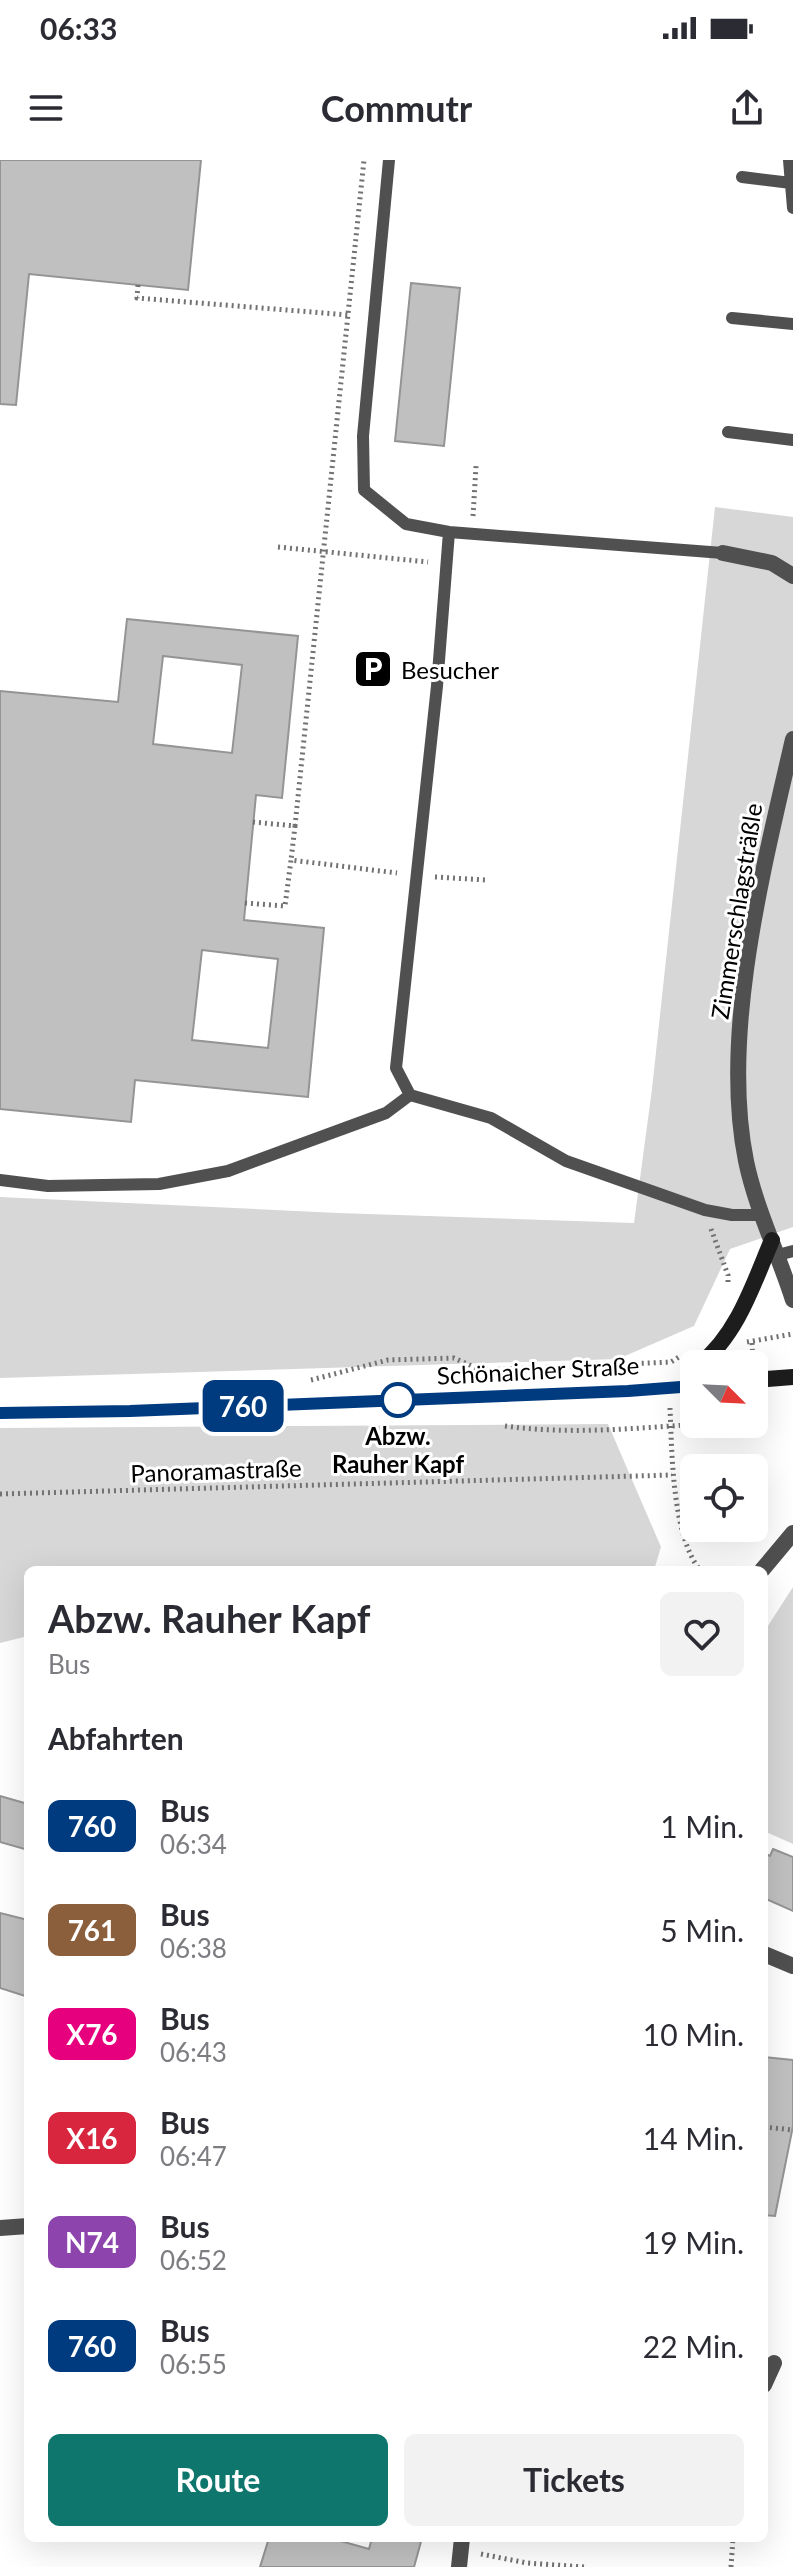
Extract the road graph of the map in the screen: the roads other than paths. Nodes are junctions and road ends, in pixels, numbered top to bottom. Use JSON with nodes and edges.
{"nodes":[{"id":1,"x":389,"y":160,"type":"edge"},
{"id":2,"x":789,"y":160,"type":"edge"},
{"id":3,"x":742,"y":177,"type":"dead end"},
{"id":4,"x":791,"y":183,"type":"junction"},
{"id":5,"x":793,"y":208,"type":"edge"},
{"id":6,"x":732,"y":318,"type":"dead end"},
{"id":7,"x":793,"y":324,"type":"edge"},
{"id":8,"x":728,"y":432,"type":"dead end"},
{"id":9,"x":793,"y":440,"type":"edge"},
{"id":10,"x":449,"y":532,"type":"junction"},
{"id":11,"x":723,"y":553,"type":"joint"},
{"id":12,"x":793,"y":576,"type":"edge"},
{"id":13,"x":793,"y":739,"type":"edge"},
{"id":14,"x":410,"y":1095,"type":"junction"},
{"id":15,"x":0,"y":1180,"type":"edge"},
{"id":16,"x":760,"y":1215,"type":"junction"},
{"id":17,"x":781,"y":1249,"type":"edge"},
{"id":18,"x":789,"y":1279,"type":"edge"},
{"id":19,"x":793,"y":1300,"type":"edge"},
{"id":20,"x":713,"y":1350,"type":"edge"},
{"id":21,"x":793,"y":1377,"type":"edge"},
{"id":22,"x":768,"y":1379,"type":"edge"},
{"id":23,"x":680,"y":1380,"type":"edge"},
{"id":24,"x":680,"y":1387,"type":"edge"},
{"id":25,"x":669,"y":1388,"type":"junction"},
{"id":26,"x":0,"y":1413,"type":"edge"},
{"id":27,"x":793,"y":1533,"type":"edge"},
{"id":28,"x":765,"y":1566,"type":"edge"},
{"id":29,"x":768,"y":1956,"type":"edge"},
{"id":30,"x":793,"y":1966,"type":"edge"},
{"id":31,"x":24,"y":2226,"type":"edge"},
{"id":32,"x":0,"y":2228,"type":"edge"},
{"id":33,"x":774,"y":2363,"type":"dead end"},
{"id":34,"x":768,"y":2376,"type":"edge"}],
"edges":[{"from":1,"to":10,"type":"lane"},
{"from":2,"to":4,"type":"lane"},
{"from":3,"to":4,"type":"lane"},
{"from":4,"to":5,"type":"lane"},
{"from":6,"to":7,"type":"lane"},
{"from":8,"to":9,"type":"lane"},
{"from":10,"to":11,"type":"lane"},
{"from":10,"to":14,"type":"lane"},
{"from":11,"to":12,"type":"street"},
{"from":13,"to":16,"type":"street","name":"Zimmerschlagsträßle"},
{"from":14,"to":15,"type":"lane"},
{"from":14,"to":16,"type":"lane"},
{"from":16,"to":17,"type":"street","name":"Zimmerschlagsträßle"},
{"from":17,"to":18,"type":"street","name":"Zimmerschlagsträßle"},
{"from":17,"to":20,"type":"main road"},
{"from":18,"to":19,"type":"street","name":"Zimmerschlagsträßle"},
{"from":21,"to":22,"type":"main road"},
{"from":23,"to":25,"type":"main road"},
{"from":24,"to":25,"type":"main road","name":"Schönaicher Straße"},
{"from":25,"to":26,"type":"main road","name":"Schönaicher Straße"},
{"from":27,"to":28,"type":"street"},
{"from":29,"to":30,"type":"street"},
{"from":31,"to":32,"type":"street"},
{"from":33,"to":34,"type":"street"}]}
